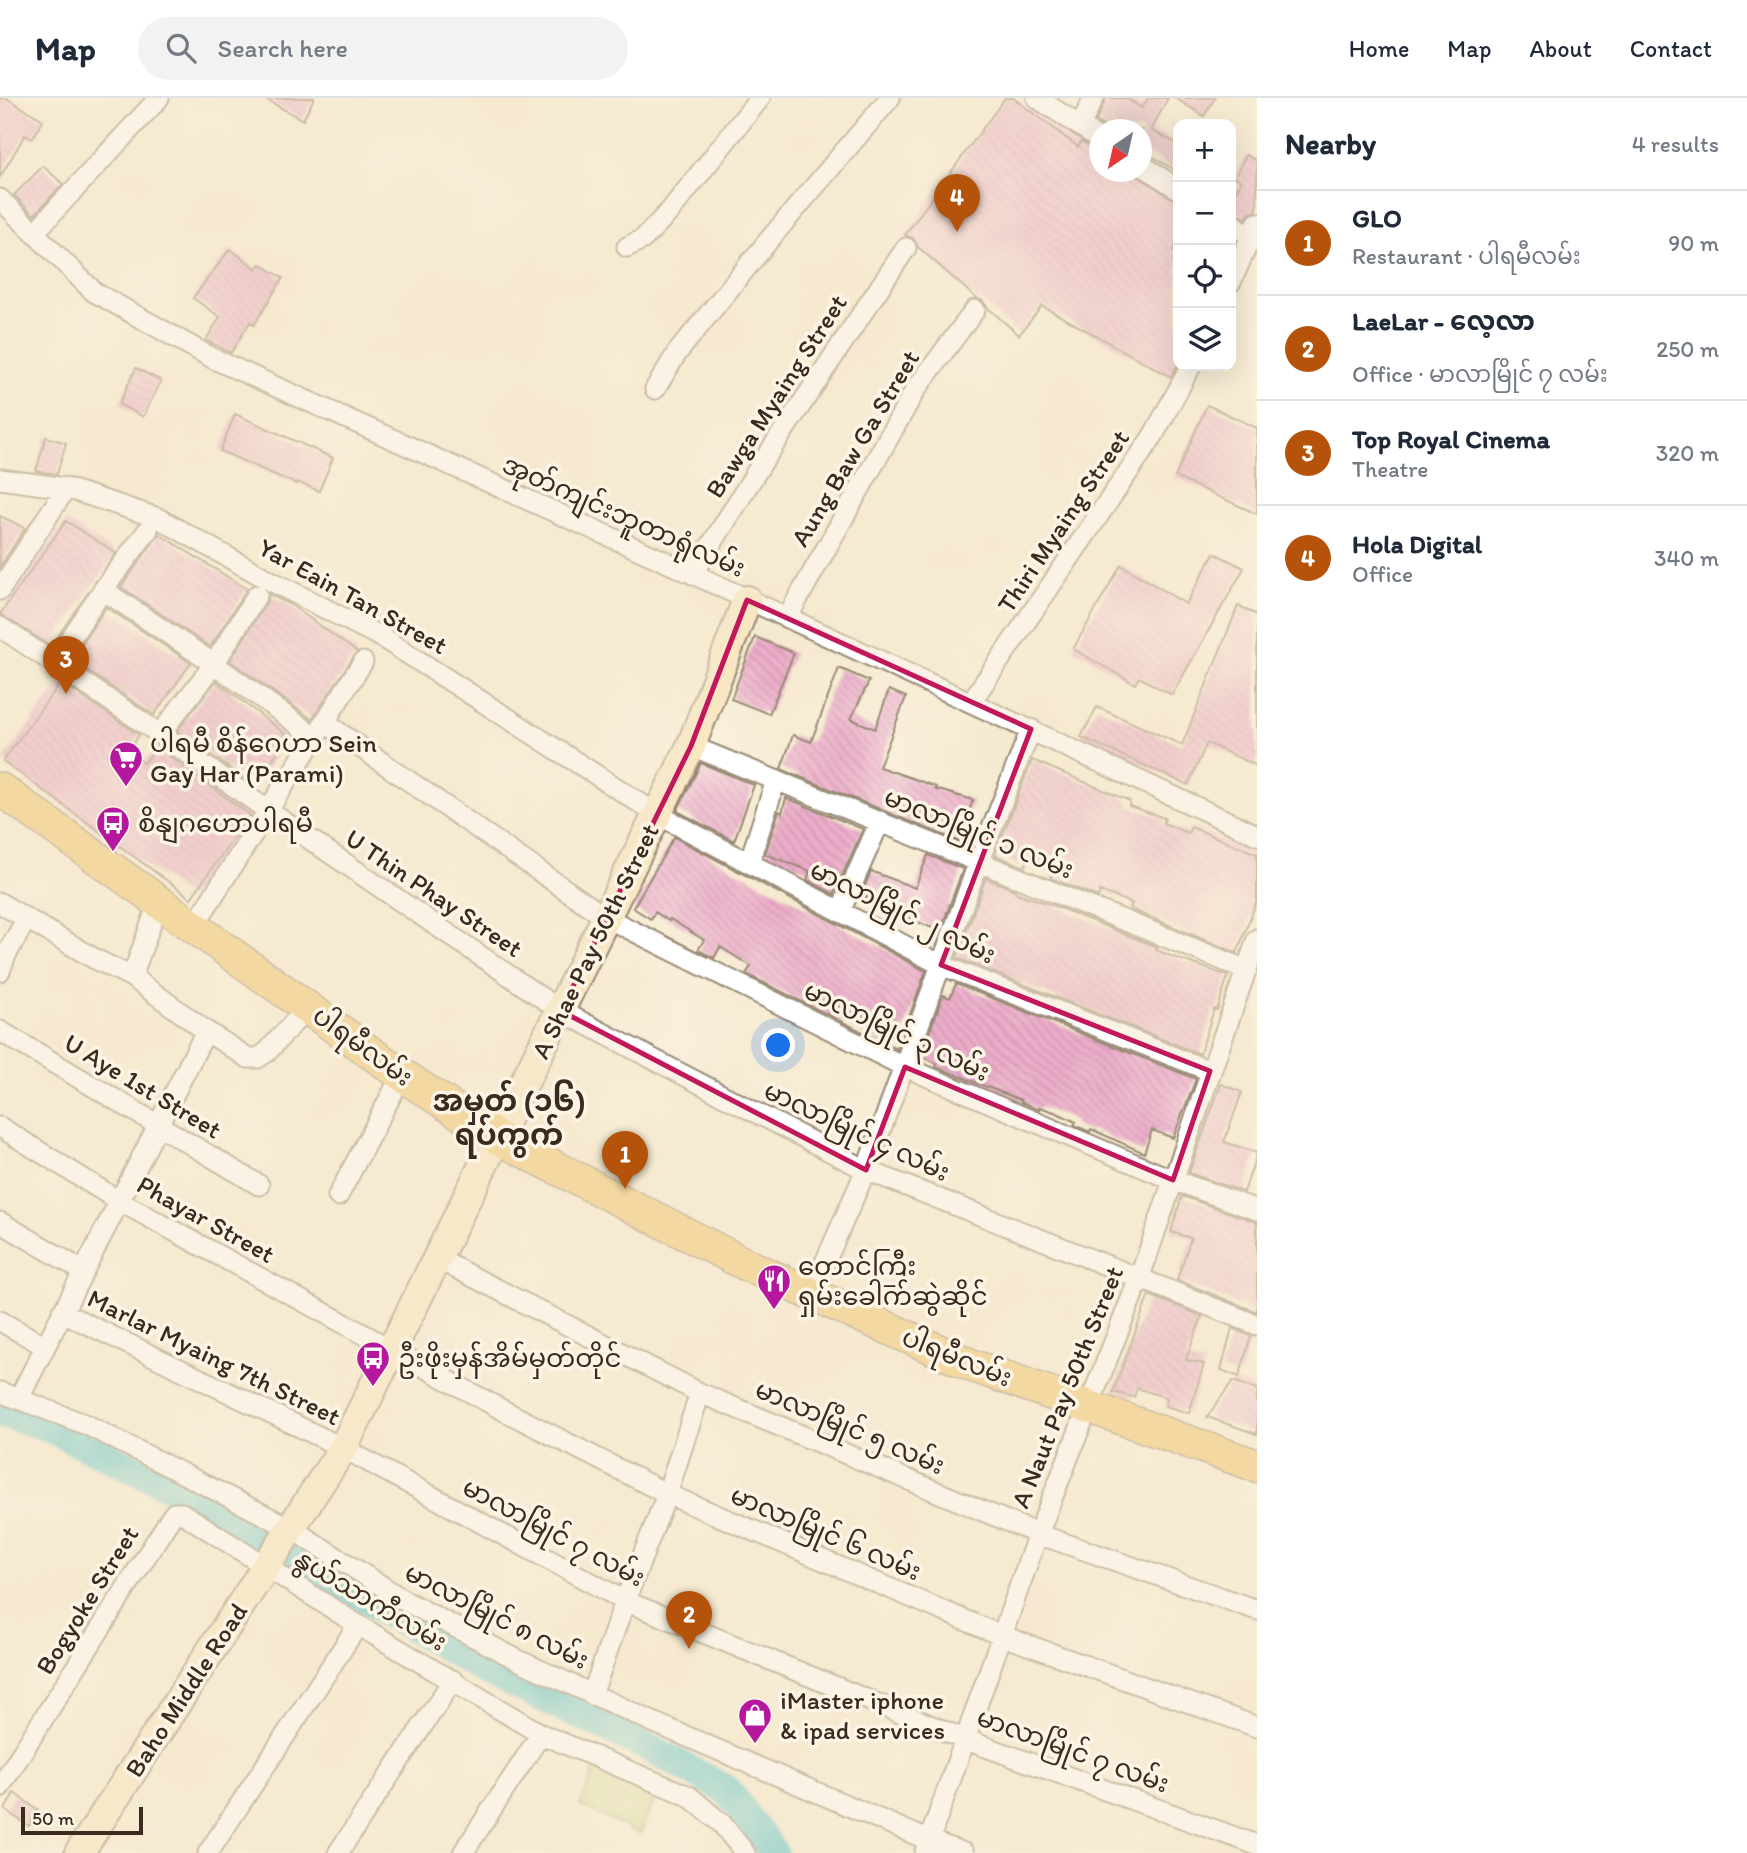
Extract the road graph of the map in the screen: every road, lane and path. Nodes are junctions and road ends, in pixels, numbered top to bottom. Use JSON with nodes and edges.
{"nodes":[{"id":1,"x":159,"y":98,"type":"edge"},
{"id":2,"x":760,"y":98,"type":"edge"},
{"id":3,"x":890,"y":98,"type":"edge"},
{"id":4,"x":1037,"y":98,"type":"edge"},
{"id":5,"x":1094,"y":98,"type":"edge"},
{"id":6,"x":1080,"y":126,"type":"junction"},
{"id":7,"x":1089,"y":131,"type":"edge"},
{"id":8,"x":1152,"y":172,"type":"edge"},
{"id":9,"x":1173,"y":186,"type":"edge"},
{"id":10,"x":0,"y":199,"type":"edge"},
{"id":11,"x":1236,"y":225,"type":"edge"},
{"id":12,"x":34,"y":233,"type":"junction"},
{"id":13,"x":1255,"y":233,"type":"edge"},
{"id":14,"x":627,"y":247,"type":"dead end"},
{"id":15,"x":906,"y":248,"type":"dead end"},
{"id":16,"x":1236,"y":272,"type":"edge"},
{"id":17,"x":975,"y":310,"type":"dead end"},
{"id":18,"x":1188,"y":371,"type":"edge"},
{"id":19,"x":655,"y":389,"type":"dead end"},
{"id":20,"x":0,"y":479,"type":"edge"},
{"id":21,"x":66,"y":488,"type":"junction"},
{"id":22,"x":148,"y":530,"type":"dead end"},
{"id":23,"x":693,"y":575,"type":"junction"},
{"id":24,"x":0,"y":590,"type":"edge"},
{"id":25,"x":103,"y":590,"type":"junction"},
{"id":26,"x":257,"y":595,"type":"dead end"},
{"id":27,"x":747,"y":600,"type":"junction"},
{"id":28,"x":787,"y":618,"type":"junction"},
{"id":29,"x":0,"y":627,"type":"edge"},
{"id":30,"x":363,"y":662,"type":"dead end"},
{"id":31,"x":54,"y":663,"type":"junction"},
{"id":32,"x":214,"y":664,"type":"junction"},
{"id":33,"x":971,"y":702,"type":"junction"},
{"id":34,"x":319,"y":729,"type":"junction"},
{"id":35,"x":1031,"y":729,"type":"junction"},
{"id":36,"x":160,"y":734,"type":"junction"},
{"id":37,"x":691,"y":746,"type":"junction"},
{"id":38,"x":776,"y":780,"type":"junction"},
{"id":39,"x":0,"y":789,"type":"edge"},
{"id":40,"x":267,"y":810,"type":"junction"},
{"id":41,"x":657,"y":814,"type":"junction"},
{"id":42,"x":880,"y":821,"type":"junction"},
{"id":43,"x":1257,"y":835,"type":"edge"},
{"id":44,"x":979,"y":861,"type":"junction"},
{"id":45,"x":749,"y":863,"type":"junction"},
{"id":46,"x":159,"y":901,"type":"junction"},
{"id":47,"x":0,"y":903,"type":"edge"},
{"id":48,"x":841,"y":912,"type":"junction"},
{"id":49,"x":605,"y":917,"type":"junction"},
{"id":50,"x":26,"y":920,"type":"junction"},
{"id":51,"x":194,"y":926,"type":"junction"},
{"id":52,"x":1257,"y":939,"type":"edge"},
{"id":53,"x":941,"y":965,"type":"junction"},
{"id":54,"x":1247,"y":970,"type":"junction"},
{"id":55,"x":0,"y":971,"type":"edge"},
{"id":56,"x":132,"y":977,"type":"junction"},
{"id":57,"x":308,"y":1007,"type":"junction"},
{"id":58,"x":561,"y":1012,"type":"junction"},
{"id":59,"x":0,"y":1031,"type":"edge"},
{"id":60,"x":206,"y":1031,"type":"junction"},
{"id":61,"x":905,"y":1068,"type":"junction"},
{"id":62,"x":1210,"y":1071,"type":"junction"},
{"id":63,"x":402,"y":1075,"type":"junction"},
{"id":64,"x":158,"y":1125,"type":"junction"},
{"id":65,"x":0,"y":1127,"type":"edge"},
{"id":66,"x":498,"y":1138,"type":"junction"},
{"id":67,"x":866,"y":1170,"type":"junction"},
{"id":68,"x":1172,"y":1180,"type":"junction"},
{"id":69,"x":260,"y":1185,"type":"dead end"},
{"id":70,"x":338,"y":1196,"type":"dead end"},
{"id":71,"x":119,"y":1201,"type":"junction"},
{"id":72,"x":1257,"y":1210,"type":"edge"},
{"id":73,"x":0,"y":1222,"type":"edge"},
{"id":74,"x":438,"y":1259,"type":"junction"},
{"id":75,"x":83,"y":1271,"type":"junction"},
{"id":76,"x":1139,"y":1279,"type":"junction"},
{"id":77,"x":811,"y":1294,"type":"junction"},
{"id":78,"x":62,"y":1312,"type":"junction"},
{"id":79,"x":0,"y":1321,"type":"edge"},
{"id":80,"x":1257,"y":1325,"type":"edge"},
{"id":81,"x":45,"y":1346,"type":"junction"},
{"id":82,"x":391,"y":1350,"type":"junction"},
{"id":83,"x":700,"y":1393,"type":"junction"},
{"id":84,"x":9,"y":1395,"type":"edge"},
{"id":85,"x":1087,"y":1407,"type":"junction"},
{"id":86,"x":343,"y":1448,"type":"junction"},
{"id":87,"x":1257,"y":1466,"type":"edge"},
{"id":88,"x":667,"y":1494,"type":"junction"},
{"id":89,"x":174,"y":1513,"type":"joint"},
{"id":90,"x":290,"y":1532,"type":"junction"},
{"id":91,"x":1038,"y":1534,"type":"junction"},
{"id":92,"x":268,"y":1565,"type":"junction"},
{"id":93,"x":625,"y":1601,"type":"junction"},
{"id":94,"x":1257,"y":1610,"type":"edge"},
{"id":95,"x":358,"y":1625,"type":"junction"},
{"id":96,"x":1000,"y":1635,"type":"junction"},
{"id":97,"x":453,"y":1680,"type":"junction"},
{"id":98,"x":592,"y":1695,"type":"junction"},
{"id":99,"x":1257,"y":1727,"type":"edge"},
{"id":100,"x":541,"y":1734,"type":"junction"},
{"id":101,"x":964,"y":1739,"type":"junction"},
{"id":102,"x":0,"y":1787,"type":"edge"},
{"id":103,"x":1257,"y":1845,"type":"edge"},
{"id":104,"x":926,"y":1847,"type":"edge"},
{"id":105,"x":79,"y":1853,"type":"edge"},
{"id":106,"x":208,"y":1853,"type":"edge"},
{"id":107,"x":338,"y":1853,"type":"edge"},
{"id":108,"x":463,"y":1853,"type":"edge"},
{"id":109,"x":745,"y":1853,"type":"edge"},
{"id":110,"x":964,"y":1853,"type":"edge"}],
"edges":[{"from":1,"to":12,"type":"street"},
{"from":2,"to":14,"type":"street"},
{"from":3,"to":19,"type":"street"},
{"from":4,"to":6,"type":"street"},
{"from":5,"to":6,"type":"street"},
{"from":6,"to":7,"type":"street"},
{"from":8,"to":9,"type":"street"},
{"from":10,"to":12,"type":"street","name":"အုတ်ကျင်းဘူတာရုံလမ်း"},
{"from":11,"to":13,"type":"street"},
{"from":12,"to":23,"type":"street","name":"အုတ်ကျင်းဘူတာရုံလမ်း"},
{"from":13,"to":16,"type":"street"},
{"from":15,"to":23,"type":"street","name":"Bawga Myaing Street"},
{"from":17,"to":28,"type":"street","name":"Aung Baw Ga Street"},
{"from":18,"to":33,"type":"street","name":"Thiri Myaing Street"},
{"from":20,"to":21,"type":"street","name":"Yar Eain Tan Street"},
{"from":21,"to":24,"type":"street"},
{"from":21,"to":41,"type":"street","name":"Yar Eain Tan Street"},
{"from":22,"to":25,"type":"street"},
{"from":23,"to":27,"type":"street","name":"အုတ်ကျင်းဘူတာရုံလမ်း"},
{"from":25,"to":31,"type":"street"},
{"from":25,"to":32,"type":"street","name":"မာလာမြိုင် ၃ လမ်း"},
{"from":26,"to":32,"type":"street"},
{"from":27,"to":28,"type":"street","name":"အုတ်ကျင်းဘူတာရုံလမ်း"},
{"from":27,"to":37,"type":"street","name":"A Shae Pay 50th Street"},
{"from":28,"to":33,"type":"street","name":"အုတ်ကျင်းဘူတာရုံလမ်း"},
{"from":29,"to":31,"type":"street","name":"U Thin Phay Street"},
{"from":30,"to":34,"type":"street"},
{"from":31,"to":36,"type":"street","name":"U Thin Phay Street"},
{"from":32,"to":34,"type":"street","name":"မာလာမြိုင် ၃ လမ်း"},
{"from":32,"to":36,"type":"street"},
{"from":33,"to":35,"type":"street","name":"အုတ်ကျင်းဘူတာရုံလမ်း"},
{"from":34,"to":40,"type":"street"},
{"from":34,"to":49,"type":"street","name":"မာလာမြိုင် ၃ လမ်း"},
{"from":35,"to":43,"type":"street","name":"အုတ်ကျင်းဘူတာရုံလမ်း"},
{"from":35,"to":44,"type":"street"},
{"from":36,"to":40,"type":"street","name":"U Thin Phay Street"},
{"from":37,"to":38,"type":"street","name":"မာလာမြိုင် ၁ လမ်း"},
{"from":37,"to":41,"type":"street","name":"A Shae Pay 50th Street"},
{"from":38,"to":42,"type":"street","name":"မာလာမြိုင် ၁ လမ်း"},
{"from":38,"to":45,"type":"street"},
{"from":39,"to":46,"type":"main road","name":"ပါရမီလမ်း"},
{"from":40,"to":51,"type":"street"},
{"from":40,"to":58,"type":"street","name":"U Thin Phay Street"},
{"from":41,"to":45,"type":"street","name":"မာလာမြိုင် ၂ လမ်း"},
{"from":41,"to":49,"type":"street","name":"A Shae Pay 50th Street"},
{"from":42,"to":44,"type":"street","name":"မာလာမြိုင် ၁ လမ်း"},
{"from":42,"to":48,"type":"street"},
{"from":44,"to":53,"type":"street"},
{"from":44,"to":54,"type":"street","name":"မာလာမြိုင် ၁ လမ်း"},
{"from":45,"to":48,"type":"street","name":"မာလာမြိုင် ၂ လမ်း"},
{"from":46,"to":51,"type":"main road","name":"ပါရမီလမ်း"},
{"from":46,"to":56,"type":"street"},
{"from":47,"to":50,"type":"street"},
{"from":48,"to":53,"type":"street","name":"မာလာမြိုင် ၂ လမ်း"},
{"from":49,"to":58,"type":"street","name":"A Shae Pay 50th Street"},
{"from":49,"to":61,"type":"street","name":"မာလာမြိုင် ၃ လမ်း"},
{"from":50,"to":55,"type":"street"},
{"from":50,"to":56,"type":"street"},
{"from":51,"to":57,"type":"main road","name":"ပါရမီလမ်း"},
{"from":52,"to":54,"type":"street","name":"A Naut Pay 50th Street"},
{"from":53,"to":61,"type":"street"},
{"from":53,"to":62,"type":"street","name":"မာလာမြိုင် ၂ လမ်း"},
{"from":54,"to":62,"type":"street","name":"A Naut Pay 50th Street"},
{"from":56,"to":60,"type":"street"},
{"from":57,"to":60,"type":"street"},
{"from":57,"to":63,"type":"main road","name":"ပါရမီလမ်း"},
{"from":58,"to":66,"type":"street","name":"A Shae Pay 50th Street"},
{"from":58,"to":67,"type":"street","name":"မာလာမြိုင် ၄ လမ်း"},
{"from":59,"to":64,"type":"street","name":"U Aye 1st Street"},
{"from":60,"to":64,"type":"street"},
{"from":61,"to":67,"type":"street"},
{"from":61,"to":68,"type":"street","name":"မာလာမြိုင် ၃ လမ်း"},
{"from":62,"to":68,"type":"street","name":"A Naut Pay 50th Street"},
{"from":63,"to":66,"type":"main road","name":"ပါရမီလမ်း"},
{"from":63,"to":70,"type":"street"},
{"from":64,"to":69,"type":"street","name":"U Aye 1st Street"},
{"from":64,"to":71,"type":"street"},
{"from":65,"to":71,"type":"street","name":"Phayar Street"},
{"from":66,"to":74,"type":"street","name":"A Shae Pay 50th Street"},
{"from":66,"to":77,"type":"main road","name":"ပါရမီလမ်း"},
{"from":67,"to":76,"type":"street","name":"မာလာမြိုင် ၄ လမ်း"},
{"from":67,"to":77,"type":"street"},
{"from":68,"to":72,"type":"street","name":"မာလာမြိုင် ၃ လမ်း"},
{"from":68,"to":76,"type":"street","name":"A Naut Pay 50th Street"},
{"from":71,"to":75,"type":"street"},
{"from":71,"to":82,"type":"street","name":"Phayar Street"},
{"from":73,"to":75,"type":"street"},
{"from":74,"to":82,"type":"street","name":"A Shae Pay 50th Street"},
{"from":74,"to":83,"type":"street","name":"မာလာမြိုင် ၅ လမ်း"},
{"from":75,"to":78,"type":"street"},
{"from":76,"to":80,"type":"street","name":"မာလာမြိုင် ၄ လမ်း"},
{"from":76,"to":85,"type":"street","name":"A Naut Pay 50th Street"},
{"from":77,"to":85,"type":"main road","name":"ပါရမီလမ်း"},
{"from":78,"to":81,"type":"street"},
{"from":78,"to":86,"type":"street","name":"Marlar Myaing 7th Street"},
{"from":79,"to":81,"type":"street"},
{"from":81,"to":84,"type":"street"},
{"from":82,"to":86,"type":"street","name":"A Shae Pay 50th Street"},
{"from":82,"to":88,"type":"street","name":"မာလာမြိုင် ၆ လမ်း"},
{"from":83,"to":88,"type":"street"},
{"from":83,"to":91,"type":"street","name":"မာလာမြိုင် ၅ လမ်း"},
{"from":84,"to":90,"type":"street","name":"မာလာမြိုင် ၈ လမ်း"},
{"from":85,"to":87,"type":"main road","name":"ပါရမီလမ်း"},
{"from":85,"to":91,"type":"street","name":"A Naut Pay 50th Street"},
{"from":86,"to":90,"type":"street","name":"A Shae Pay 50th Street"},
{"from":86,"to":93,"type":"street","name":"မာလာမြိုင် ၇ လမ်း"},
{"from":88,"to":93,"type":"street"},
{"from":88,"to":96,"type":"street","name":"မာလာမြိုင် ၆ လမ်း"},
{"from":89,"to":92,"type":"street","name":"နွယ်သာကီလမ်း"},
{"from":89,"to":102,"type":"street","name":"Bogyoke Street"},
{"from":90,"to":92,"type":"street","name":"Baho Middle Road"},
{"from":90,"to":98,"type":"street","name":"မာလာမြိုင် ၈ လမ်း"},
{"from":91,"to":94,"type":"street","name":"မာလာမြိုင် ၅ လမ်း"},
{"from":91,"to":96,"type":"street","name":"A Naut Pay 50th Street"},
{"from":92,"to":95,"type":"street","name":"နွယ်သာကီလမ်း"},
{"from":92,"to":105,"type":"street","name":"Baho Middle Road"},
{"from":93,"to":98,"type":"street"},
{"from":93,"to":101,"type":"street","name":"မာလာမြိုင် ၇ လမ်း"},
{"from":95,"to":97,"type":"street","name":"နွယ်သာကီလမ်း"},
{"from":95,"to":106,"type":"street"},
{"from":96,"to":99,"type":"street","name":"မာလာမြိုင် ၆ လမ်း"},
{"from":96,"to":101,"type":"street","name":"A Naut Pay 50th Street"},
{"from":97,"to":100,"type":"street","name":"နွယ်သာကီလမ်း"},
{"from":97,"to":107,"type":"street"},
{"from":98,"to":104,"type":"street","name":"မာလာမြိုင် ၈ လမ်း"},
{"from":100,"to":108,"type":"street"},
{"from":100,"to":109,"type":"street","name":"နွယ်သာကီလမ်း"},
{"from":101,"to":103,"type":"street","name":"မာလာမြိုင် ၇ လမ်း"},
{"from":101,"to":104,"type":"street","name":"A Naut Pay 50th Street"},
{"from":104,"to":110,"type":"street","name":"မာလာမြိုင် ၈ လမ်း"}]}
